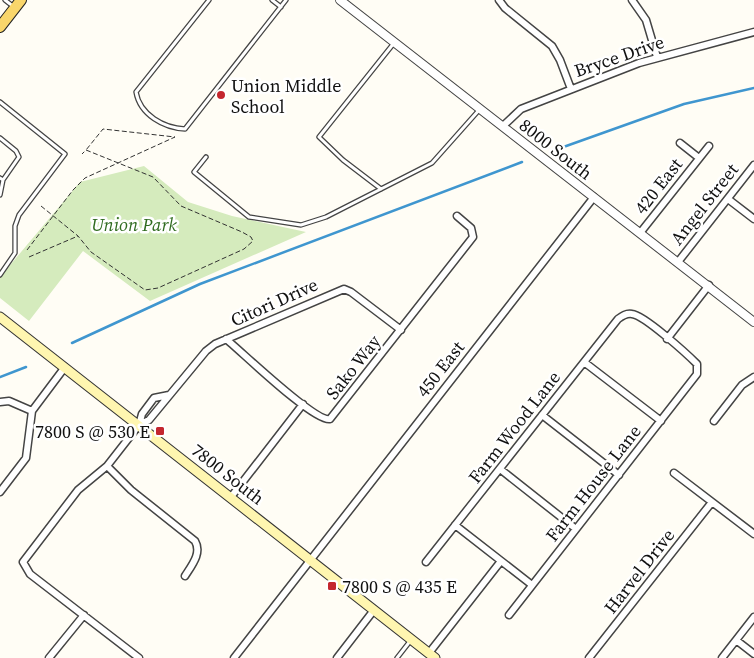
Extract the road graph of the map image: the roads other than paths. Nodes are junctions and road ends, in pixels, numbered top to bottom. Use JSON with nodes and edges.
{"nodes":[{"id":1,"x":5,"y":0,"type":"edge"},
{"id":2,"x":209,"y":0,"type":"edge"},
{"id":3,"x":272,"y":0,"type":"edge"},
{"id":4,"x":286,"y":0,"type":"edge"},
{"id":5,"x":340,"y":0,"type":"edge"},
{"id":6,"x":499,"y":0,"type":"edge"},
{"id":7,"x":632,"y":0,"type":"edge"},
{"id":8,"x":18,"y":4,"type":"edge"},
{"id":9,"x":281,"y":7,"type":"junction"},
{"id":10,"x":0,"y":27,"type":"edge"},
{"id":11,"x":754,"y":32,"type":"edge"},
{"id":12,"x":394,"y":42,"type":"junction"},
{"id":13,"x":657,"y":57,"type":"junction"},
{"id":14,"x":571,"y":89,"type":"junction"},
{"id":15,"x":0,"y":102,"type":"edge"},
{"id":16,"x":481,"y":108,"type":"junction"},
{"id":17,"x":503,"y":126,"type":"junction"},
{"id":18,"x":0,"y":138,"type":"edge"},
{"id":19,"x":680,"y":143,"type":"dead end"},
{"id":20,"x":709,"y":146,"type":"dead end"},
{"id":21,"x":206,"y":157,"type":"dead end"},
{"id":22,"x":699,"y":158,"type":"junction"},
{"id":23,"x":754,"y":165,"type":"edge"},
{"id":24,"x":1,"y":179,"type":"edge"},
{"id":25,"x":381,"y":189,"type":"junction"},
{"id":26,"x":0,"y":195,"type":"edge"},
{"id":27,"x":594,"y":197,"type":"junction"},
{"id":28,"x":728,"y":199,"type":"junction"},
{"id":29,"x":457,"y":216,"type":"dead end"},
{"id":30,"x":754,"y":219,"type":"edge"},
{"id":31,"x":640,"y":233,"type":"junction"},
{"id":32,"x":678,"y":262,"type":"junction"},
{"id":33,"x":0,"y":275,"type":"edge"},
{"id":34,"x":709,"y":285,"type":"junction"},
{"id":35,"x":0,"y":317,"type":"edge"},
{"id":36,"x":754,"y":322,"type":"edge"},
{"id":37,"x":401,"y":330,"type":"junction"},
{"id":38,"x":226,"y":339,"type":"junction"},
{"id":39,"x":667,"y":339,"type":"junction"},
{"id":40,"x":584,"y":362,"type":"junction"},
{"id":41,"x":65,"y":367,"type":"junction"},
{"id":42,"x":754,"y":376,"type":"edge"},
{"id":43,"x":0,"y":402,"type":"edge"},
{"id":44,"x":303,"y":404,"type":"junction"},
{"id":45,"x":32,"y":410,"type":"junction"},
{"id":46,"x":542,"y":415,"type":"junction"},
{"id":47,"x":661,"y":421,"type":"junction"},
{"id":48,"x":714,"y":421,"type":"dead end"},
{"id":49,"x":139,"y":425,"type":"junction"},
{"id":50,"x":107,"y":466,"type":"junction"},
{"id":51,"x":500,"y":469,"type":"junction"},
{"id":52,"x":674,"y":473,"type":"dead end"},
{"id":53,"x":619,"y":475,"type":"junction"},
{"id":54,"x":0,"y":492,"type":"edge"},
{"id":55,"x":231,"y":497,"type":"junction"},
{"id":56,"x":712,"y":502,"type":"junction"},
{"id":57,"x":455,"y":525,"type":"junction"},
{"id":58,"x":576,"y":529,"type":"junction"},
{"id":59,"x":754,"y":534,"type":"edge"},
{"id":60,"x":309,"y":559,"type":"junction"},
{"id":61,"x":501,"y":561,"type":"junction"},
{"id":62,"x":426,"y":562,"type":"dead end"},
{"id":63,"x":185,"y":576,"type":"dead end"},
{"id":64,"x":532,"y":585,"type":"junction"},
{"id":65,"x":374,"y":610,"type":"junction"},
{"id":66,"x":84,"y":615,"type":"junction"},
{"id":67,"x":509,"y":616,"type":"dead end"},
{"id":68,"x":754,"y":617,"type":"edge"},
{"id":69,"x":412,"y":640,"type":"junction"},
{"id":70,"x":736,"y":640,"type":"junction"},
{"id":71,"x":754,"y":654,"type":"edge"},
{"id":72,"x":432,"y":656,"type":"edge"},
{"id":73,"x":50,"y":658,"type":"edge"},
{"id":74,"x":139,"y":658,"type":"edge"},
{"id":75,"x":234,"y":658,"type":"edge"},
{"id":76,"x":337,"y":658,"type":"edge"},
{"id":77,"x":397,"y":658,"type":"edge"},
{"id":78,"x":589,"y":658,"type":"edge"},
{"id":79,"x":722,"y":658,"type":"edge"}],
"edges":[{"from":1,"to":8,"type":"lane"},
{"from":2,"to":9,"type":"lane"},
{"from":3,"to":9,"type":"lane"},
{"from":4,"to":9,"type":"lane"},
{"from":5,"to":12,"type":"street","name":"8000 South"},
{"from":6,"to":14,"type":"street"},
{"from":7,"to":13,"type":"street"},
{"from":8,"to":10,"type":"main road"},
{"from":11,"to":13,"type":"street","name":"Bryce Drive"},
{"from":12,"to":16,"type":"street","name":"8000 South"},
{"from":12,"to":25,"type":"lane"},
{"from":13,"to":14,"type":"street","name":"Bryce Drive"},
{"from":14,"to":17,"type":"street","name":"Bryce Drive"},
{"from":15,"to":33,"type":"lane"},
{"from":16,"to":17,"type":"street","name":"8000 South"},
{"from":16,"to":25,"type":"lane"},
{"from":17,"to":27,"type":"street","name":"8000 South"},
{"from":18,"to":24,"type":"lane"},
{"from":19,"to":22,"type":"street","name":"420 East"},
{"from":20,"to":22,"type":"street","name":"420 East"},
{"from":21,"to":25,"type":"lane"},
{"from":22,"to":31,"type":"street","name":"420 East"},
{"from":23,"to":28,"type":"street","name":"Angel Street"},
{"from":24,"to":26,"type":"lane"},
{"from":27,"to":31,"type":"street","name":"8000 South"},
{"from":27,"to":60,"type":"street","name":"450 East"},
{"from":28,"to":30,"type":"street"},
{"from":28,"to":32,"type":"street","name":"Angel Street"},
{"from":29,"to":37,"type":"street","name":"Sako Way"},
{"from":31,"to":32,"type":"street","name":"8000 South"},
{"from":32,"to":34,"type":"street","name":"8000 South"},
{"from":34,"to":36,"type":"street","name":"8000 South"},
{"from":34,"to":39,"type":"street"},
{"from":35,"to":41,"type":"main road","name":"7800 South"},
{"from":37,"to":38,"type":"street","name":"Citori Drive"},
{"from":37,"to":44,"type":"street","name":"Sako Way"},
{"from":38,"to":44,"type":"street"},
{"from":38,"to":49,"type":"street","name":"Citori Drive"},
{"from":39,"to":40,"type":"street","name":"Farm Wood Lane"},
{"from":39,"to":47,"type":"street","name":"Farm House Lane"},
{"from":40,"to":46,"type":"street","name":"Farm Wood Lane"},
{"from":40,"to":47,"type":"street"},
{"from":41,"to":45,"type":"street"},
{"from":41,"to":49,"type":"main road","name":"7800 South"},
{"from":42,"to":48,"type":"street"},
{"from":43,"to":45,"type":"street"},
{"from":44,"to":55,"type":"street","name":"Sako Way"},
{"from":45,"to":54,"type":"street"},
{"from":46,"to":51,"type":"street","name":"Farm Wood Lane"},
{"from":46,"to":53,"type":"street"},
{"from":47,"to":53,"type":"street","name":"Farm House Lane"},
{"from":49,"to":50,"type":"street","name":"Citori Drive"},
{"from":49,"to":55,"type":"main road","name":"7800 South"},
{"from":50,"to":63,"type":"street"},
{"from":50,"to":66,"type":"street","name":"Citori Drive"},
{"from":51,"to":57,"type":"street","name":"Farm Wood Lane"},
{"from":51,"to":58,"type":"street"},
{"from":52,"to":56,"type":"street"},
{"from":53,"to":58,"type":"street","name":"Farm House Lane"},
{"from":55,"to":60,"type":"main road","name":"7800 South"},
{"from":56,"to":59,"type":"street"},
{"from":56,"to":78,"type":"street","name":"Harvel Drive"},
{"from":57,"to":61,"type":"street"},
{"from":57,"to":62,"type":"street","name":"Farm Wood Lane"},
{"from":58,"to":64,"type":"street","name":"Farm House Lane"},
{"from":60,"to":65,"type":"main road","name":"7800 South"},
{"from":60,"to":75,"type":"street","name":"450 East"},
{"from":61,"to":64,"type":"street"},
{"from":61,"to":72,"type":"street"},
{"from":64,"to":67,"type":"street","name":"Farm House Lane"},
{"from":65,"to":69,"type":"main road","name":"7800 South"},
{"from":65,"to":76,"type":"street"},
{"from":66,"to":73,"type":"street"},
{"from":66,"to":74,"type":"street"},
{"from":68,"to":70,"type":"street"},
{"from":69,"to":72,"type":"main road","name":"7800 South"},
{"from":69,"to":77,"type":"lane"},
{"from":70,"to":71,"type":"street"},
{"from":70,"to":79,"type":"street"}]}
